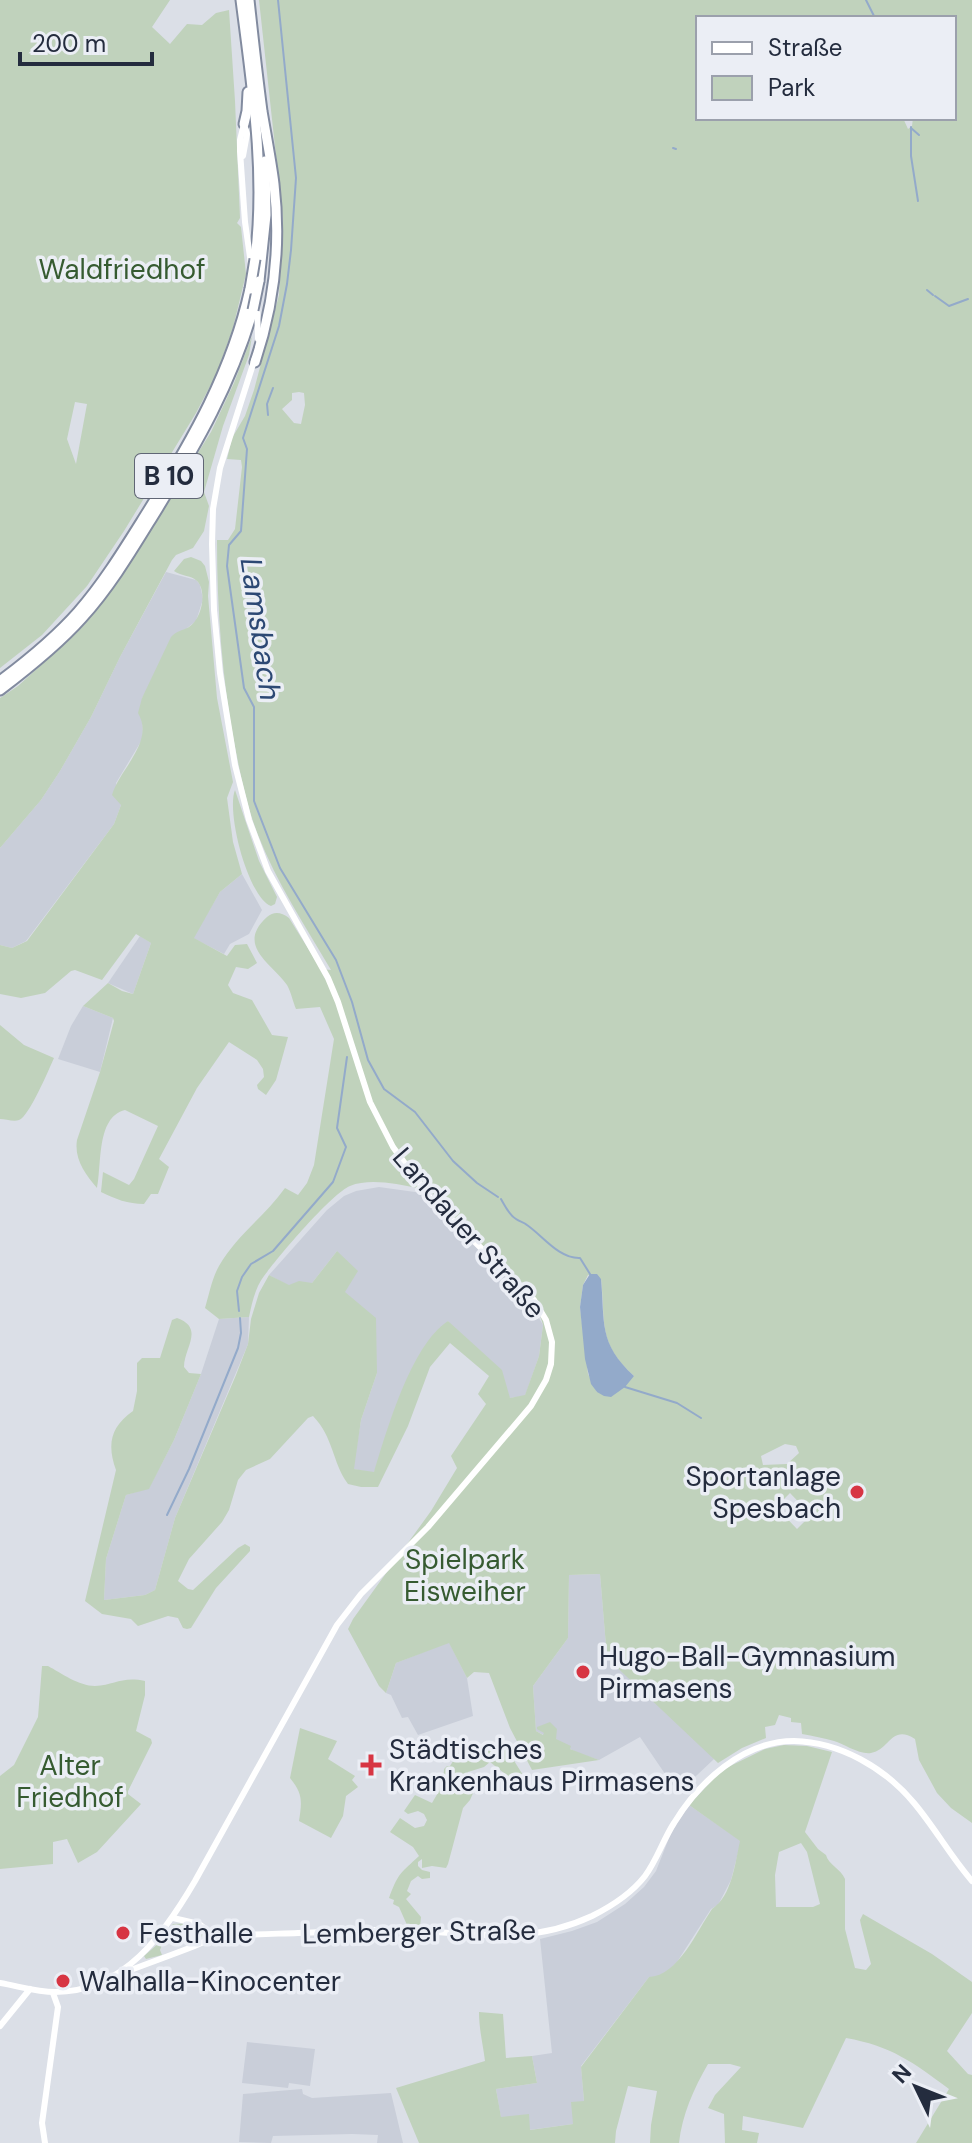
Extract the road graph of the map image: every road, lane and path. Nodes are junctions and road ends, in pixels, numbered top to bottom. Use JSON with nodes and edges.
{"nodes":[{"id":1,"x":241,"y":0,"type":"edge"},
{"id":2,"x":249,"y":0,"type":"edge"},
{"id":3,"x":249,"y":60,"type":"junction"},
{"id":4,"x":263,"y":114,"type":"junction"},
{"id":5,"x":244,"y":124,"type":"joint"},
{"id":6,"x":255,"y":362,"type":"junction"},
{"id":7,"x":0,"y":681,"type":"edge"},
{"id":8,"x":0,"y":690,"type":"edge"},
{"id":9,"x":972,"y":1881,"type":"edge"},
{"id":10,"x":181,"y":1906,"type":"junction"},
{"id":11,"x":173,"y":1918,"type":"junction"},
{"id":12,"x":192,"y":1922,"type":"junction"},
{"id":13,"x":209,"y":1930,"type":"junction"},
{"id":14,"x":216,"y":1937,"type":"junction"},
{"id":15,"x":204,"y":1943,"type":"junction"},
{"id":16,"x":142,"y":1954,"type":"junction"},
{"id":17,"x":149,"y":1964,"type":"junction"},
{"id":18,"x":120,"y":1974,"type":"junction"},
{"id":19,"x":0,"y":1983,"type":"edge"},
{"id":20,"x":30,"y":1989,"type":"junction"},
{"id":21,"x":53,"y":1993,"type":"junction"},
{"id":22,"x":0,"y":2026,"type":"edge"},
{"id":23,"x":45,"y":2142,"type":"edge"}],
"edges":[{"from":1,"to":3,"type":"highway","number":"B 10"},
{"from":2,"to":4,"type":"highway","number":"B 10"},
{"from":3,"to":5,"type":"highway"},
{"from":3,"to":7,"type":"highway","number":"B 10","bridge":true},
{"from":4,"to":6,"type":"highway"},
{"from":4,"to":8,"type":"highway","number":"B 10","bridge":true},
{"from":5,"to":6,"type":"main road","name":"Landauer Straße"},
{"from":6,"to":10,"type":"main road","name":"Landauer Straße"},
{"from":9,"to":14,"type":"main road","name":"Lemberger Straße"},
{"from":10,"to":11,"type":"main road","name":"Landauer Straße"},
{"from":10,"to":12,"type":"main road"},
{"from":11,"to":12,"type":"main road"},
{"from":11,"to":16,"type":"main road","name":"Landauer Straße"},
{"from":12,"to":13,"type":"main road"},
{"from":13,"to":14,"type":"main road"},
{"from":13,"to":15,"type":"main road"},
{"from":14,"to":15,"type":"main road","name":"Lemberger Straße"},
{"from":15,"to":17,"type":"main road","name":"Lemberger Straße"},
{"from":16,"to":17,"type":"main road"},
{"from":16,"to":18,"type":"main road","name":"Landauer Straße"},
{"from":17,"to":18,"type":"main road","name":"Lemberger Straße"},
{"from":18,"to":21,"type":"main road","name":"Landauer Straße"},
{"from":19,"to":20,"type":"main road","name":"Landauer Straße"},
{"from":20,"to":21,"type":"main road","name":"Landauer Straße"},
{"from":20,"to":22,"type":"main road"},
{"from":21,"to":23,"type":"main road"}]}
